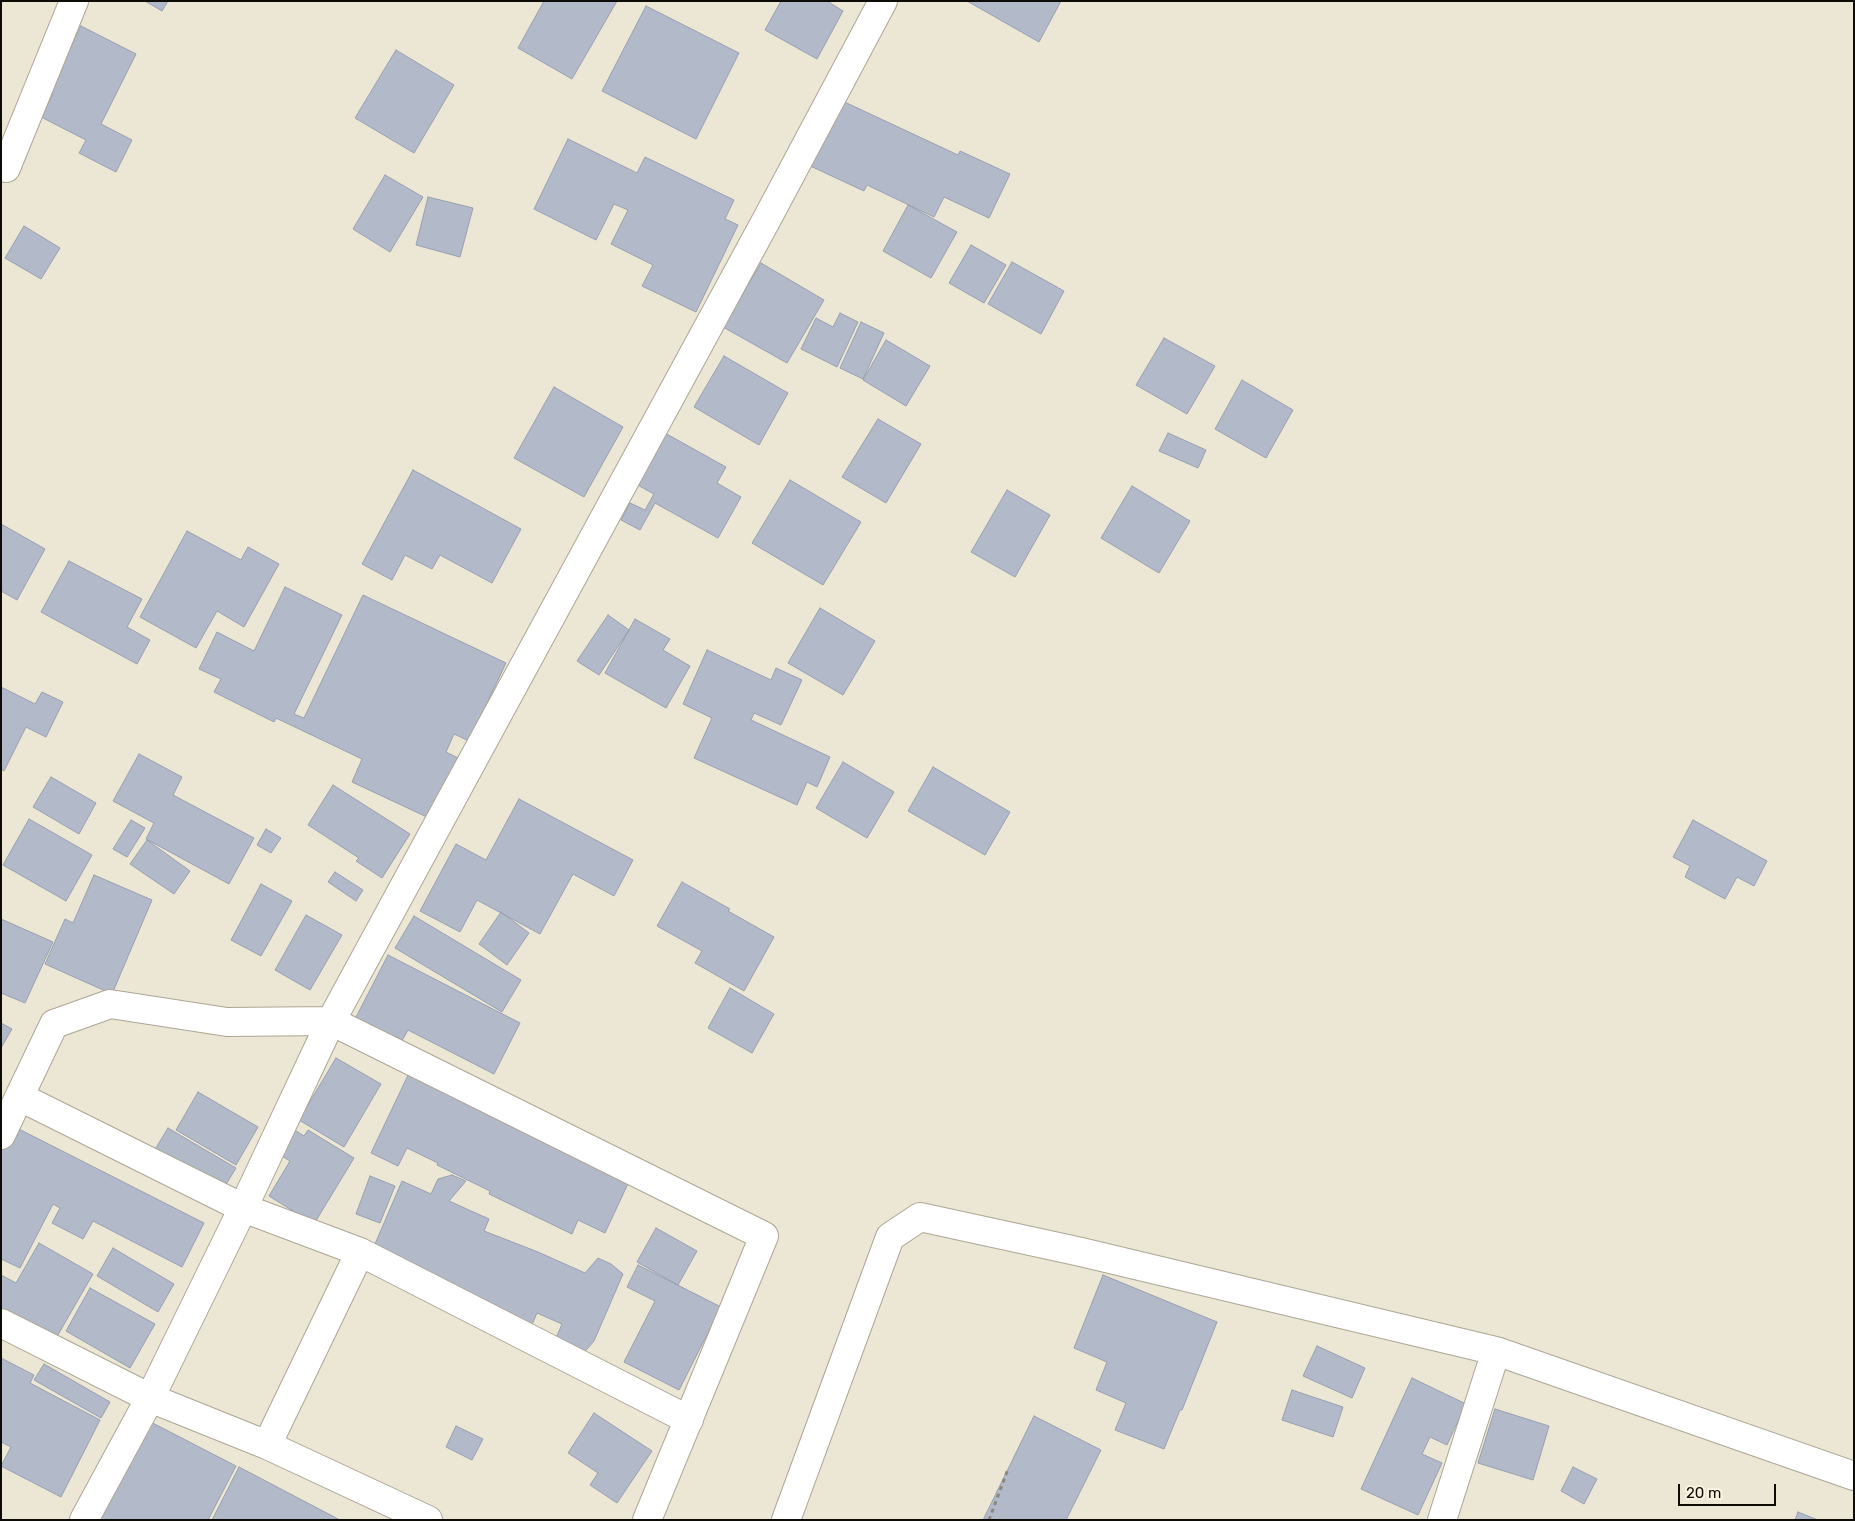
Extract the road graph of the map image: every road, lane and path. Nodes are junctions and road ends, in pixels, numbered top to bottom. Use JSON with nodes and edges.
{"nodes":[{"id":1,"x":74,"y":1,"type":"edge"},
{"id":2,"x":883,"y":1,"type":"edge"},
{"id":3,"x":1,"y":166,"type":"edge"},
{"id":4,"x":330,"y":1021,"type":"junction"},
{"id":5,"x":20,"y":1097,"type":"junction"},
{"id":6,"x":1,"y":1135,"type":"edge"},
{"id":7,"x":242,"y":1208,"type":"junction"},
{"id":8,"x":360,"y":1252,"type":"junction"},
{"id":9,"x":1,"y":1324,"type":"edge"},
{"id":10,"x":1496,"y":1351,"type":"junction"},
{"id":11,"x":150,"y":1398,"type":"junction"},
{"id":12,"x":689,"y":1420,"type":"junction"},
{"id":13,"x":267,"y":1445,"type":"junction"},
{"id":14,"x":1008,"y":1469,"type":"dead end"},
{"id":15,"x":1854,"y":1476,"type":"edge"},
{"id":16,"x":84,"y":1520,"type":"edge"},
{"id":17,"x":428,"y":1520,"type":"edge"},
{"id":18,"x":647,"y":1520,"type":"edge"},
{"id":19,"x":786,"y":1520,"type":"edge"},
{"id":20,"x":989,"y":1520,"type":"edge"},
{"id":21,"x":1442,"y":1520,"type":"edge"}],
"edges":[{"from":1,"to":3,"type":"street"},
{"from":2,"to":4,"type":"street"},
{"from":4,"to":5,"type":"street"},
{"from":4,"to":7,"type":"street"},
{"from":4,"to":12,"type":"street"},
{"from":5,"to":6,"type":"street"},
{"from":5,"to":7,"type":"street"},
{"from":7,"to":8,"type":"street"},
{"from":7,"to":11,"type":"street"},
{"from":8,"to":12,"type":"street"},
{"from":8,"to":13,"type":"street"},
{"from":9,"to":11,"type":"street"},
{"from":10,"to":15,"type":"street"},
{"from":10,"to":19,"type":"street"},
{"from":10,"to":21,"type":"street"},
{"from":11,"to":13,"type":"street"},
{"from":11,"to":16,"type":"street"},
{"from":12,"to":18,"type":"street"},
{"from":13,"to":17,"type":"street"},
{"from":14,"to":20,"type":"path"}]}
